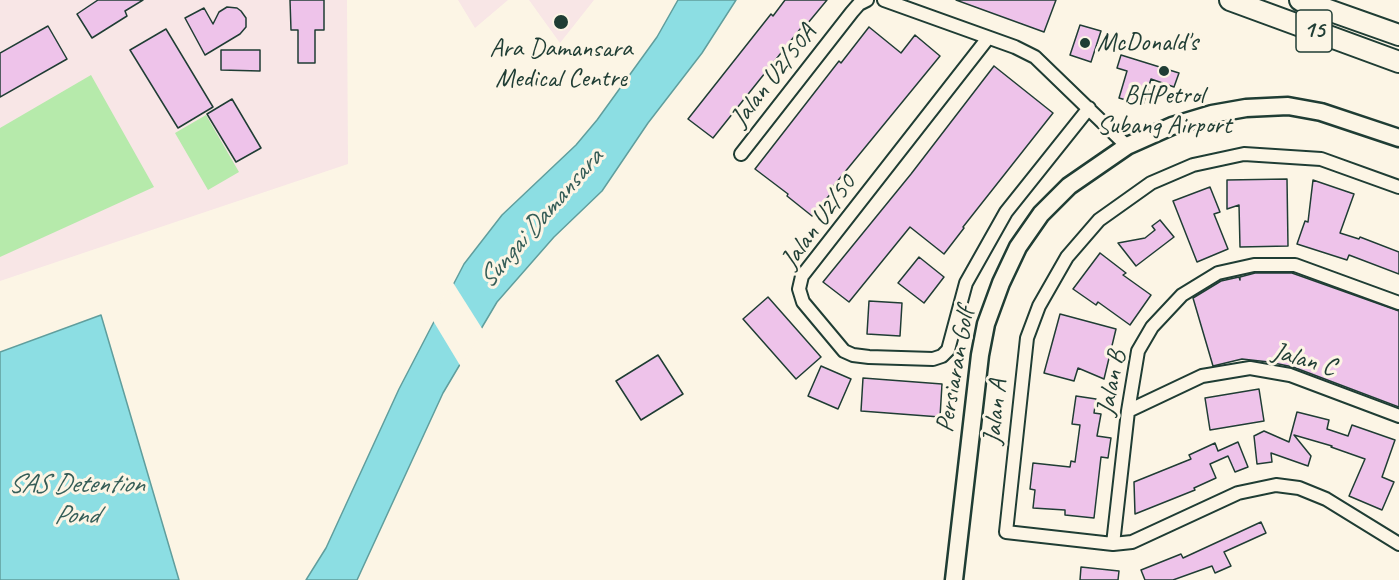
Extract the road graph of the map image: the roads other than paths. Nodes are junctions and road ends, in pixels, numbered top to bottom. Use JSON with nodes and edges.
{"nodes":[{"id":1,"x":867,"y":0,"type":"edge"},
{"id":2,"x":884,"y":0,"type":"edge"},
{"id":3,"x":1230,"y":0,"type":"edge"},
{"id":4,"x":1300,"y":0,"type":"edge"},
{"id":5,"x":1399,"y":35,"type":"edge"},
{"id":6,"x":988,"y":38,"type":"junction"},
{"id":7,"x":1399,"y":62,"type":"edge"},
{"id":8,"x":1089,"y":108,"type":"junction"},
{"id":9,"x":1399,"y":138,"type":"edge"},
{"id":10,"x":1127,"y":146,"type":"junction"},
{"id":11,"x":741,"y":154,"type":"dead end"},
{"id":12,"x":1399,"y":187,"type":"edge"},
{"id":13,"x":1399,"y":303,"type":"edge"},
{"id":14,"x":1128,"y":411,"type":"junction"},
{"id":15,"x":1399,"y":416,"type":"edge"},
{"id":16,"x":1113,"y":544,"type":"junction"},
{"id":17,"x":1399,"y":544,"type":"edge"},
{"id":18,"x":954,"y":580,"type":"edge"}],
"edges":[{"from":1,"to":11,"type":"street","name":"Jalan U2/50A"},
{"from":2,"to":6,"type":"street"},
{"from":3,"to":7,"type":"main road","number":"15"},
{"from":4,"to":5,"type":"main road","number":"15"},
{"from":6,"to":8,"type":"street"},
{"from":6,"to":8,"type":"street","name":"Jalan U2/50"},
{"from":8,"to":10,"type":"street"},
{"from":9,"to":10,"type":"street","name":"Persiaran Golf"},
{"from":10,"to":18,"type":"street","name":"Persiaran Golf"},
{"from":12,"to":16,"type":"street","name":"Jalan A"},
{"from":13,"to":14,"type":"street","name":"Jalan B"},
{"from":14,"to":15,"type":"street","name":"Jalan C"},
{"from":14,"to":16,"type":"street","name":"Jalan B"},
{"from":16,"to":17,"type":"street","name":"Jalan A"}]}
